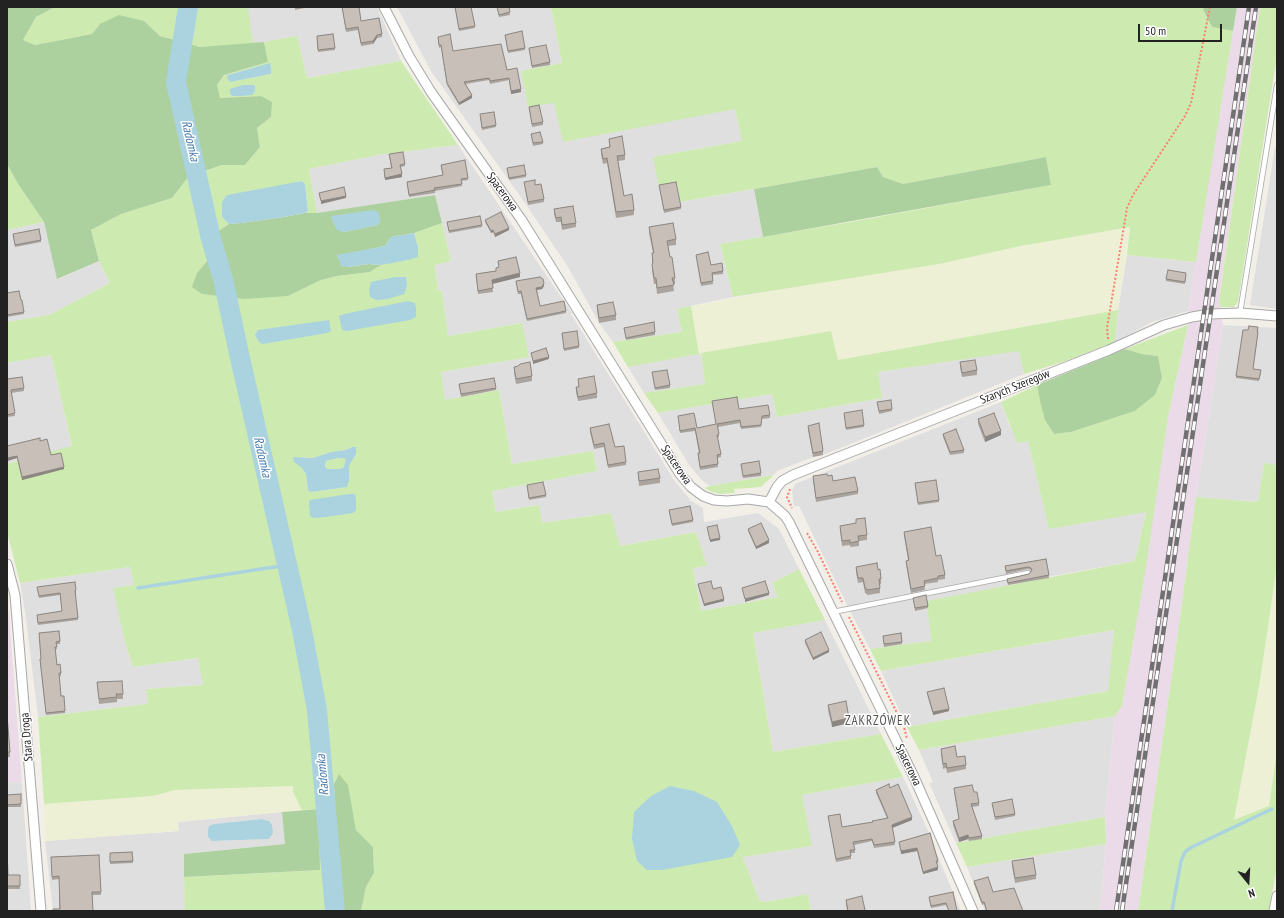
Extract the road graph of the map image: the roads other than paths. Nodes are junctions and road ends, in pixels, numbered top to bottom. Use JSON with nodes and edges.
{"nodes":[{"id":1,"x":384,"y":7,"type":"edge"},
{"id":2,"x":1277,"y":85,"type":"edge"},
{"id":3,"x":1240,"y":313,"type":"junction"},
{"id":4,"x":1277,"y":316,"type":"edge"},
{"id":5,"x":769,"y":502,"type":"junction"},
{"id":6,"x":7,"y":564,"type":"edge"},
{"id":7,"x":1028,"y":573,"type":"edge"},
{"id":8,"x":833,"y":612,"type":"junction"},
{"id":9,"x":1277,"y":896,"type":"edge"},
{"id":10,"x":1275,"y":910,"type":"edge"},
{"id":11,"x":41,"y":911,"type":"edge"},
{"id":12,"x":973,"y":911,"type":"edge"}],
"edges":[{"from":1,"to":5,"type":"street","name":"Spacerowa"},
{"from":2,"to":3,"type":"lane"},
{"from":3,"to":4,"type":"street","name":"Szarych Szeregów"},
{"from":3,"to":5,"type":"street","name":"Szarych Szeregów"},
{"from":5,"to":8,"type":"street","name":"Spacerowa"},
{"from":6,"to":11,"type":"street","name":"Stara Droga"},
{"from":7,"to":8,"type":"lane"},
{"from":8,"to":12,"type":"street","name":"Spacerowa"},
{"from":9,"to":10,"type":"street"}]}
